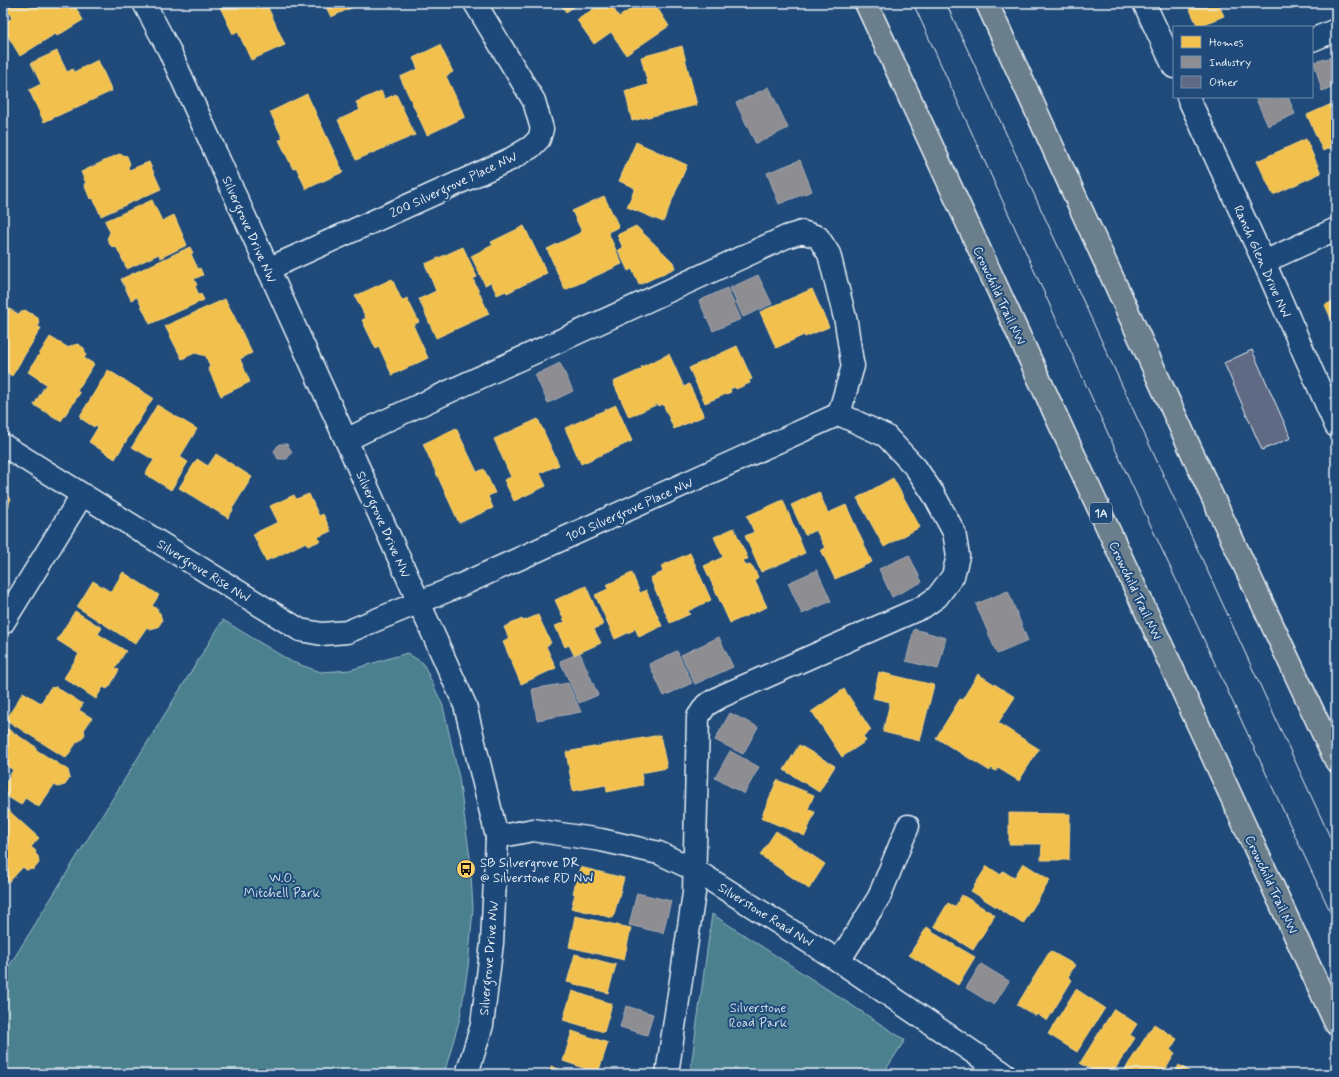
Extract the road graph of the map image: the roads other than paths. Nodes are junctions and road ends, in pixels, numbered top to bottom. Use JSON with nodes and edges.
{"nodes":[{"id":1,"x":144,"y":3,"type":"edge"},
{"id":2,"x":475,"y":3,"type":"edge"},
{"id":3,"x":866,"y":3,"type":"edge"},
{"id":4,"x":987,"y":3,"type":"edge"},
{"id":5,"x":1144,"y":3,"type":"edge"},
{"id":6,"x":1336,"y":30,"type":"edge"},
{"id":7,"x":1313,"y":40,"type":"edge"},
{"id":8,"x":1173,"y":65,"type":"edge"},
{"id":9,"x":1188,"y":98,"type":"edge"},
{"id":10,"x":1336,"y":230,"type":"edge"},
{"id":11,"x":1264,"y":262,"type":"junction"},
{"id":12,"x":268,"y":269,"type":"junction"},
{"id":13,"x":839,"y":414,"type":"junction"},
{"id":14,"x":1336,"y":426,"type":"edge"},
{"id":15,"x":346,"y":440,"type":"junction"},
{"id":16,"x":3,"y":444,"type":"edge"},
{"id":17,"x":82,"y":495,"type":"junction"},
{"id":18,"x":419,"y":603,"type":"junction"},
{"id":19,"x":3,"y":623,"type":"edge"},
{"id":20,"x":1336,"y":762,"type":"edge"},
{"id":21,"x":908,"y":826,"type":"dead end"},
{"id":22,"x":497,"y":837,"type":"junction"},
{"id":23,"x":695,"y":870,"type":"junction"},
{"id":24,"x":839,"y":961,"type":"junction"},
{"id":25,"x":1336,"y":1024,"type":"edge"},
{"id":26,"x":467,"y":1074,"type":"edge"},
{"id":27,"x":667,"y":1074,"type":"edge"},
{"id":28,"x":1005,"y":1074,"type":"edge"}],
"edges":[{"from":1,"to":12,"type":"street","name":"Silvergrove Drive NW"},
{"from":2,"to":12,"type":"street","name":"200 Silvergrove Place NW"},
{"from":3,"to":25,"type":"highway","name":"Crowchild Trail NW","number":"1A"},
{"from":4,"to":20,"type":"highway"},
{"from":5,"to":8,"type":"street"},
{"from":6,"to":7,"type":"street"},
{"from":9,"to":11,"type":"street","name":"Ranch Glen Drive NW"},
{"from":10,"to":11,"type":"street"},
{"from":11,"to":14,"type":"street","name":"Ranch Glen Drive NW"},
{"from":12,"to":15,"type":"street","name":"Silvergrove Drive NW"},
{"from":13,"to":15,"type":"street"},
{"from":13,"to":18,"type":"street","name":"100 Silvergrove Place NW"},
{"from":13,"to":23,"type":"street"},
{"from":15,"to":18,"type":"street","name":"Silvergrove Drive NW"},
{"from":16,"to":17,"type":"street","name":"Silvergrove Rise NW"},
{"from":17,"to":18,"type":"street","name":"Silvergrove Rise NW"},
{"from":17,"to":19,"type":"street"},
{"from":18,"to":22,"type":"street","name":"Silvergrove Drive NW"},
{"from":21,"to":24,"type":"street"},
{"from":22,"to":23,"type":"street","name":"Silverstone Road NW"},
{"from":22,"to":26,"type":"street","name":"Silvergrove Drive NW"},
{"from":23,"to":24,"type":"street","name":"Silverstone Road NW"},
{"from":23,"to":27,"type":"street"},
{"from":24,"to":28,"type":"street","name":"Silverstone Road NW"}]}
